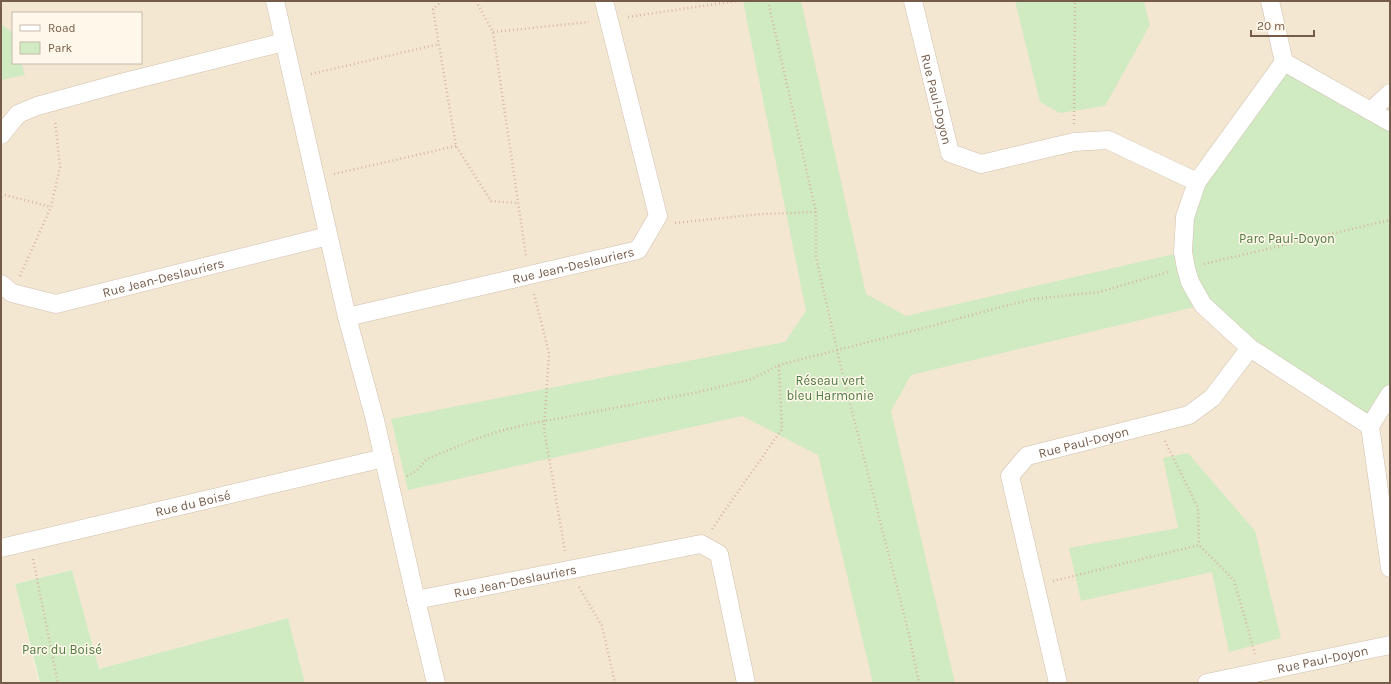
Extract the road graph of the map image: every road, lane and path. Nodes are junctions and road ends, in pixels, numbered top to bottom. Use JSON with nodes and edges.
{"nodes":[{"id":1,"x":275,"y":1,"type":"edge"},
{"id":2,"x":442,"y":1,"type":"edge"},
{"id":3,"x":476,"y":1,"type":"edge"},
{"id":4,"x":604,"y":1,"type":"edge"},
{"id":5,"x":736,"y":1,"type":"edge"},
{"id":6,"x":768,"y":1,"type":"edge"},
{"id":7,"x":913,"y":1,"type":"edge"},
{"id":8,"x":1076,"y":1,"type":"edge"},
{"id":9,"x":1270,"y":1,"type":"edge"},
{"id":10,"x":608,"y":19,"type":"junction"},
{"id":11,"x":492,"y":32,"type":"junction"},
{"id":12,"x":284,"y":42,"type":"junction"},
{"id":13,"x":439,"y":44,"type":"junction"},
{"id":14,"x":1284,"y":62,"type":"junction"},
{"id":15,"x":308,"y":75,"type":"dead end"},
{"id":16,"x":1390,"y":93,"type":"edge"},
{"id":17,"x":53,"y":102,"type":"junction"},
{"id":18,"x":1371,"y":111,"type":"junction"},
{"id":19,"x":1390,"y":122,"type":"edge"},
{"id":20,"x":1,"y":135,"type":"edge"},
{"id":21,"x":1074,"y":142,"type":"junction"},
{"id":22,"x":456,"y":146,"type":"junction"},
{"id":23,"x":330,"y":175,"type":"dead end"},
{"id":24,"x":1197,"y":182,"type":"junction"},
{"id":25,"x":1,"y":194,"type":"edge"},
{"id":26,"x":518,"y":203,"type":"junction"},
{"id":27,"x":51,"y":207,"type":"junction"},
{"id":28,"x":816,"y":212,"type":"junction"},
{"id":29,"x":1390,"y":220,"type":"edge"},
{"id":30,"x":652,"y":225,"type":"junction"},
{"id":31,"x":328,"y":236,"type":"junction"},
{"id":32,"x":1203,"y":264,"type":"dead end"},
{"id":33,"x":1169,"y":272,"type":"dead end"},
{"id":34,"x":529,"y":275,"type":"junction"},
{"id":35,"x":7,"y":289,"type":"edge"},
{"id":36,"x":347,"y":317,"type":"junction"},
{"id":37,"x":1250,"y":348,"type":"junction"},
{"id":38,"x":837,"y":350,"type":"junction"},
{"id":39,"x":779,"y":365,"type":"junction"},
{"id":40,"x":1390,"y":394,"type":"edge"},
{"id":41,"x":544,"y":421,"type":"junction"},
{"id":42,"x":1156,"y":423,"type":"junction"},
{"id":43,"x":1370,"y":426,"type":"junction"},
{"id":44,"x":384,"y":458,"type":"junction"},
{"id":45,"x":405,"y":477,"type":"dead end"},
{"id":46,"x":29,"y":542,"type":"junction"},
{"id":47,"x":701,"y":544,"type":"junction"},
{"id":48,"x":1199,"y":545,"type":"junction"},
{"id":49,"x":1,"y":548,"type":"edge"},
{"id":50,"x":1390,"y":568,"type":"edge"},
{"id":51,"x":568,"y":570,"type":"junction"},
{"id":52,"x":1036,"y":586,"type":"junction"},
{"id":53,"x":416,"y":600,"type":"junction"},
{"id":54,"x":1390,"y":645,"type":"edge"},
{"id":55,"x":1260,"y":672,"type":"junction"},
{"id":56,"x":58,"y":683,"type":"edge"},
{"id":57,"x":436,"y":683,"type":"edge"},
{"id":58,"x":615,"y":683,"type":"edge"},
{"id":59,"x":746,"y":683,"type":"edge"},
{"id":60,"x":919,"y":683,"type":"edge"},
{"id":61,"x":1058,"y":683,"type":"edge"},
{"id":62,"x":1207,"y":683,"type":"edge"}],
"edges":[{"from":1,"to":12,"type":"street"},
{"from":2,"to":13,"type":"path"},
{"from":3,"to":11,"type":"path"},
{"from":4,"to":10,"type":"street","name":"Rue Jean-Deslauriers"},
{"from":5,"to":10,"type":"path"},
{"from":6,"to":28,"type":"path"},
{"from":7,"to":21,"type":"street","name":"Rue Paul-Doyon"},
{"from":8,"to":21,"type":"path"},
{"from":9,"to":14,"type":"street"},
{"from":10,"to":11,"type":"path"},
{"from":10,"to":30,"type":"street","name":"Rue Jean-Deslauriers"},
{"from":11,"to":26,"type":"path"},
{"from":12,"to":17,"type":"street"},
{"from":12,"to":31,"type":"street"},
{"from":13,"to":15,"type":"path"},
{"from":13,"to":22,"type":"path"},
{"from":14,"to":18,"type":"street"},
{"from":14,"to":24,"type":"street"},
{"from":16,"to":18,"type":"street"},
{"from":17,"to":20,"type":"street"},
{"from":17,"to":27,"type":"path"},
{"from":18,"to":19,"type":"street"},
{"from":21,"to":24,"type":"street","name":"Rue Paul-Doyon"},
{"from":22,"to":23,"type":"path"},
{"from":22,"to":26,"type":"path"},
{"from":24,"to":37,"type":"street"},
{"from":25,"to":27,"type":"path"},
{"from":26,"to":34,"type":"path"},
{"from":27,"to":35,"type":"path"},
{"from":28,"to":30,"type":"path"},
{"from":28,"to":38,"type":"path"},
{"from":29,"to":32,"type":"path"},
{"from":30,"to":34,"type":"street","name":"Rue Jean-Deslauriers"},
{"from":31,"to":35,"type":"street","name":"Rue Jean-Deslauriers"},
{"from":31,"to":36,"type":"street"},
{"from":33,"to":38,"type":"path"},
{"from":34,"to":36,"type":"street","name":"Rue Jean-Deslauriers"},
{"from":34,"to":41,"type":"path"},
{"from":36,"to":44,"type":"street"},
{"from":37,"to":42,"type":"street","name":"Rue Paul-Doyon"},
{"from":37,"to":43,"type":"street"},
{"from":38,"to":39,"type":"path"},
{"from":38,"to":60,"type":"path"},
{"from":39,"to":41,"type":"path"},
{"from":39,"to":47,"type":"path"},
{"from":40,"to":43,"type":"street"},
{"from":41,"to":45,"type":"path"},
{"from":41,"to":51,"type":"path"},
{"from":42,"to":48,"type":"path"},
{"from":42,"to":52,"type":"street","name":"Rue Paul-Doyon"},
{"from":43,"to":50,"type":"street"},
{"from":44,"to":46,"type":"street","name":"Rue du Boisé"},
{"from":44,"to":53,"type":"street"},
{"from":46,"to":49,"type":"street","name":"Rue du Boisé"},
{"from":46,"to":56,"type":"path"},
{"from":47,"to":51,"type":"street","name":"Rue Jean-Deslauriers"},
{"from":47,"to":59,"type":"street"},
{"from":48,"to":52,"type":"path"},
{"from":48,"to":55,"type":"path"},
{"from":51,"to":53,"type":"street","name":"Rue Jean-Deslauriers"},
{"from":51,"to":58,"type":"path"},
{"from":52,"to":61,"type":"street","name":"Rue Paul-Doyon"},
{"from":53,"to":57,"type":"street"},
{"from":54,"to":55,"type":"street","name":"Rue Paul-Doyon"},
{"from":55,"to":62,"type":"street","name":"Rue Paul-Doyon"}]}
